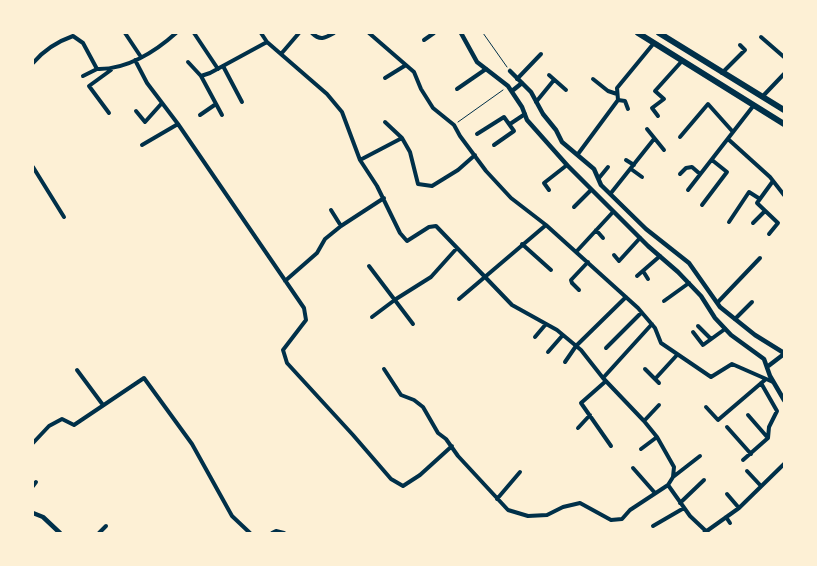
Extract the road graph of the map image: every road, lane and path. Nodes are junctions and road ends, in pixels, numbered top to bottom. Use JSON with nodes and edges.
{"nodes":[{"id":1,"x":125,"y":33,"type":"edge"},
{"id":2,"x":176,"y":33,"type":"edge"},
{"id":3,"x":194,"y":33,"type":"edge"},
{"id":4,"x":261,"y":33,"type":"edge"},
{"id":5,"x":299,"y":33,"type":"edge"},
{"id":6,"x":312,"y":33,"type":"edge"},
{"id":7,"x":334,"y":33,"type":"edge"},
{"id":8,"x":369,"y":33,"type":"edge"},
{"id":9,"x":434,"y":33,"type":"edge"},
{"id":10,"x":461,"y":33,"type":"edge"},
{"id":11,"x":483,"y":33,"type":"edge"},
{"id":12,"x":638,"y":33,"type":"edge"},
{"id":13,"x":660,"y":33,"type":"edge"},
{"id":14,"x":761,"y":37,"type":"dead end"},
{"id":15,"x":424,"y":40,"type":"dead end"},
{"id":16,"x":267,"y":42,"type":"junction"},
{"id":17,"x":654,"y":43,"type":"junction"},
{"id":18,"x":740,"y":45,"type":"dead end"},
{"id":19,"x":281,"y":54,"type":"junction"},
{"id":20,"x":541,"y":54,"type":"dead end"},
{"id":21,"x":141,"y":57,"type":"junction"},
{"id":22,"x":784,"y":57,"type":"edge"},
{"id":23,"x":135,"y":60,"type":"junction"},
{"id":24,"x":682,"y":61,"type":"junction"},
{"id":25,"x":188,"y":62,"type":"dead end"},
{"id":26,"x":33,"y":63,"type":"edge"},
{"id":27,"x":406,"y":65,"type":"junction"},
{"id":28,"x":223,"y":66,"type":"junction"},
{"id":29,"x":96,"y":69,"type":"junction"},
{"id":30,"x":218,"y":69,"type":"junction"},
{"id":31,"x":486,"y":69,"type":"junction"},
{"id":32,"x":111,"y":70,"type":"junction"},
{"id":33,"x":510,"y":71,"type":"joint"},
{"id":34,"x":722,"y":73,"type":"junction"},
{"id":35,"x":784,"y":74,"type":"edge"},
{"id":36,"x":549,"y":75,"type":"dead end"},
{"id":37,"x":83,"y":76,"type":"dead end"},
{"id":38,"x":201,"y":76,"type":"junction"},
{"id":39,"x":385,"y":78,"type":"dead end"},
{"id":40,"x":517,"y":78,"type":"junction"},
{"id":41,"x":593,"y":79,"type":"dead end"},
{"id":42,"x":554,"y":80,"type":"junction"},
{"id":43,"x":522,"y":84,"type":"junction"},
{"id":44,"x":508,"y":86,"type":"junction"},
{"id":45,"x":457,"y":89,"type":"dead end"},
{"id":46,"x":566,"y":90,"type":"dead end"},
{"id":47,"x":512,"y":91,"type":"junction"},
{"id":48,"x":617,"y":94,"type":"junction"},
{"id":49,"x":762,"y":97,"type":"junction"},
{"id":50,"x":618,"y":100,"type":"junction"},
{"id":51,"x":242,"y":102,"type":"dead end"},
{"id":52,"x":536,"y":102,"type":"junction"},
{"id":53,"x":162,"y":104,"type":"junction"},
{"id":54,"x":216,"y":104,"type":"junction"},
{"id":55,"x":754,"y":105,"type":"junction"},
{"id":56,"x":628,"y":109,"type":"dead end"},
{"id":57,"x":784,"y":110,"type":"edge"},
{"id":58,"x":136,"y":111,"type":"dead end"},
{"id":59,"x":109,"y":113,"type":"dead end"},
{"id":60,"x":525,"y":114,"type":"junction"},
{"id":61,"x":200,"y":115,"type":"dead end"},
{"id":62,"x":222,"y":115,"type":"dead end"},
{"id":63,"x":658,"y":116,"type":"dead end"},
{"id":64,"x":385,"y":122,"type":"dead end"},
{"id":65,"x":178,"y":124,"type":"junction"},
{"id":66,"x":510,"y":124,"type":"junction"},
{"id":67,"x":784,"y":124,"type":"edge"},
{"id":68,"x":454,"y":125,"type":"junction"},
{"id":69,"x":646,"y":128,"type":"dead end"},
{"id":70,"x":733,"y":132,"type":"junction"},
{"id":71,"x":477,"y":134,"type":"dead end"},
{"id":72,"x":680,"y":137,"type":"dead end"},
{"id":73,"x":402,"y":138,"type":"junction"},
{"id":74,"x":654,"y":139,"type":"junction"},
{"id":75,"x":728,"y":139,"type":"junction"},
{"id":76,"x":494,"y":144,"type":"dead end"},
{"id":77,"x":142,"y":145,"type":"dead end"},
{"id":78,"x":664,"y":150,"type":"dead end"},
{"id":79,"x":578,"y":154,"type":"junction"},
{"id":80,"x":475,"y":156,"type":"junction"},
{"id":81,"x":360,"y":160,"type":"junction"},
{"id":82,"x":626,"y":160,"type":"dead end"},
{"id":83,"x":712,"y":160,"type":"junction"},
{"id":84,"x":567,"y":165,"type":"junction"},
{"id":85,"x":33,"y":167,"type":"edge"},
{"id":86,"x":608,"y":167,"type":"dead end"},
{"id":87,"x":632,"y":167,"type":"junction"},
{"id":88,"x":680,"y":174,"type":"dead end"},
{"id":89,"x":700,"y":174,"type":"junction"},
{"id":90,"x":642,"y":177,"type":"dead end"},
{"id":91,"x":599,"y":178,"type":"junction"},
{"id":92,"x":773,"y":181,"type":"junction"},
{"id":93,"x":549,"y":190,"type":"dead end"},
{"id":94,"x":591,"y":190,"type":"junction"},
{"id":95,"x":688,"y":190,"type":"dead end"},
{"id":96,"x":611,"y":193,"type":"junction"},
{"id":97,"x":784,"y":195,"type":"edge"},
{"id":98,"x":384,"y":198,"type":"junction"},
{"id":99,"x":760,"y":199,"type":"junction"},
{"id":100,"x":702,"y":205,"type":"dead end"},
{"id":101,"x":574,"y":207,"type":"dead end"},
{"id":102,"x":331,"y":210,"type":"dead end"},
{"id":103,"x":764,"y":211,"type":"junction"},
{"id":104,"x":613,"y":212,"type":"junction"},
{"id":105,"x":64,"y":217,"type":"dead end"},
{"id":106,"x":729,"y":222,"type":"dead end"},
{"id":107,"x":753,"y":223,"type":"dead end"},
{"id":108,"x":546,"y":225,"type":"junction"},
{"id":109,"x":341,"y":226,"type":"junction"},
{"id":110,"x":596,"y":230,"type":"junction"},
{"id":111,"x":769,"y":234,"type":"dead end"},
{"id":112,"x":603,"y":238,"type":"dead end"},
{"id":113,"x":640,"y":238,"type":"junction"},
{"id":114,"x":522,"y":244,"type":"junction"},
{"id":115,"x":457,"y":248,"type":"junction"},
{"id":116,"x":576,"y":252,"type":"junction"},
{"id":117,"x":614,"y":255,"type":"dead end"},
{"id":118,"x":660,"y":256,"type":"junction"},
{"id":119,"x":760,"y":258,"type":"dead end"},
{"id":120,"x":588,"y":262,"type":"junction"},
{"id":121,"x":369,"y":266,"type":"dead end"},
{"id":122,"x":551,"y":270,"type":"dead end"},
{"id":123,"x":643,"y":271,"type":"junction"},
{"id":124,"x":485,"y":276,"type":"junction"},
{"id":125,"x":637,"y":276,"type":"dead end"},
{"id":126,"x":648,"y":279,"type":"dead end"},
{"id":127,"x":285,"y":281,"type":"junction"},
{"id":128,"x":688,"y":282,"type":"junction"},
{"id":129,"x":578,"y":290,"type":"dead end"},
{"id":130,"x":626,"y":297,"type":"junction"},
{"id":131,"x":396,"y":299,"type":"junction"},
{"id":132,"x":459,"y":299,"type":"dead end"},
{"id":133,"x":664,"y":301,"type":"dead end"},
{"id":134,"x":718,"y":302,"type":"junction"},
{"id":135,"x":752,"y":302,"type":"dead end"},
{"id":136,"x":642,"y":313,"type":"junction"},
{"id":137,"x":372,"y":318,"type":"dead end"},
{"id":138,"x":735,"y":319,"type":"junction"},
{"id":139,"x":413,"y":324,"type":"dead end"},
{"id":140,"x":546,"y":324,"type":"junction"},
{"id":141,"x":652,"y":324,"type":"junction"},
{"id":142,"x":698,"y":326,"type":"dead end"},
{"id":143,"x":725,"y":329,"type":"junction"},
{"id":144,"x":694,"y":332,"type":"dead end"},
{"id":145,"x":535,"y":336,"type":"dead end"},
{"id":146,"x":562,"y":336,"type":"junction"},
{"id":147,"x":711,"y":339,"type":"junction"},
{"id":148,"x":576,"y":346,"type":"junction"},
{"id":149,"x":606,"y":348,"type":"dead end"},
{"id":150,"x":548,"y":352,"type":"dead end"},
{"id":151,"x":784,"y":353,"type":"edge"},
{"id":152,"x":677,"y":355,"type":"junction"},
{"id":153,"x":566,"y":362,"type":"dead end"},
{"id":154,"x":767,"y":367,"type":"junction"},
{"id":155,"x":384,"y":369,"type":"dead end"},
{"id":156,"x":646,"y":369,"type":"dead end"},
{"id":157,"x":77,"y":370,"type":"dead end"},
{"id":158,"x":655,"y":379,"type":"junction"},
{"id":159,"x":766,"y":379,"type":"junction"},
{"id":160,"x":604,"y":380,"type":"junction"},
{"id":161,"x":773,"y":382,"type":"junction"},
{"id":162,"x":659,"y":383,"type":"dead end"},
{"id":163,"x":761,"y":384,"type":"junction"},
{"id":164,"x":784,"y":400,"type":"edge"},
{"id":165,"x":103,"y":405,"type":"junction"},
{"id":166,"x":659,"y":405,"type":"dead end"},
{"id":167,"x":706,"y":407,"type":"dead end"},
{"id":168,"x":590,"y":415,"type":"junction"},
{"id":169,"x":748,"y":415,"type":"dead end"},
{"id":170,"x":644,"y":421,"type":"junction"},
{"id":171,"x":727,"y":426,"type":"dead end"},
{"id":172,"x":578,"y":428,"type":"dead end"},
{"id":173,"x":657,"y":437,"type":"junction"},
{"id":174,"x":768,"y":438,"type":"junction"},
{"id":175,"x":33,"y":443,"type":"edge"},
{"id":176,"x":452,"y":446,"type":"junction"},
{"id":177,"x":612,"y":446,"type":"dead end"},
{"id":178,"x":641,"y":449,"type":"dead end"},
{"id":179,"x":751,"y":454,"type":"junction"},
{"id":180,"x":700,"y":456,"type":"dead end"},
{"id":181,"x":743,"y":460,"type":"dead end"},
{"id":182,"x":784,"y":464,"type":"edge"},
{"id":183,"x":633,"y":468,"type":"dead end"},
{"id":184,"x":747,"y":471,"type":"dead end"},
{"id":185,"x":520,"y":472,"type":"dead end"},
{"id":186,"x":673,"y":477,"type":"junction"},
{"id":187,"x":704,"y":480,"type":"dead end"},
{"id":188,"x":668,"y":485,"type":"junction"},
{"id":189,"x":761,"y":486,"type":"junction"},
{"id":190,"x":655,"y":493,"type":"junction"},
{"id":191,"x":727,"y":494,"type":"dead end"},
{"id":192,"x":497,"y":499,"type":"junction"},
{"id":193,"x":680,"y":502,"type":"junction"},
{"id":194,"x":684,"y":508,"type":"junction"},
{"id":195,"x":739,"y":508,"type":"junction"},
{"id":196,"x":33,"y":513,"type":"edge"},
{"id":197,"x":726,"y":517,"type":"junction"},
{"id":198,"x":730,"y":523,"type":"dead end"},
{"id":199,"x":106,"y":526,"type":"dead end"},
{"id":200,"x":653,"y":526,"type":"dead end"},
{"id":201,"x":706,"y":532,"type":"edge"},
{"id":202,"x":60,"y":533,"type":"edge"},
{"id":203,"x":99,"y":533,"type":"edge"},
{"id":204,"x":250,"y":533,"type":"edge"},
{"id":205,"x":272,"y":533,"type":"edge"},
{"id":206,"x":284,"y":533,"type":"edge"}],
"edges":[{"from":1,"to":21,"type":"street"},
{"from":2,"to":21,"type":"street"},
{"from":3,"to":30,"type":"street"},
{"from":4,"to":16,"type":"street"},
{"from":5,"to":19,"type":"street"},
{"from":6,"to":7,"type":"street"},
{"from":8,"to":27,"type":"street"},
{"from":9,"to":15,"type":"street"},
{"from":10,"to":31,"type":"street"},
{"from":11,"to":33,"type":"path"},
{"from":12,"to":17,"type":"main road"},
{"from":13,"to":17,"type":"main road"},
{"from":13,"to":34,"type":"main road"},
{"from":14,"to":22,"type":"street"},
{"from":16,"to":19,"type":"street"},
{"from":16,"to":28,"type":"street"},
{"from":17,"to":24,"type":"main road"},
{"from":17,"to":48,"type":"street"},
{"from":18,"to":34,"type":"street"},
{"from":19,"to":81,"type":"street"},
{"from":20,"to":40,"type":"street"},
{"from":21,"to":23,"type":"street"},
{"from":23,"to":32,"type":"street"},
{"from":23,"to":53,"type":"street"},
{"from":24,"to":55,"type":"main road"},
{"from":24,"to":63,"type":"street"},
{"from":25,"to":38,"type":"street"},
{"from":26,"to":29,"type":"street"},
{"from":27,"to":39,"type":"street"},
{"from":27,"to":68,"type":"street"},
{"from":28,"to":30,"type":"street"},
{"from":28,"to":51,"type":"street"},
{"from":29,"to":32,"type":"street"},
{"from":29,"to":37,"type":"street"},
{"from":30,"to":38,"type":"street"},
{"from":31,"to":44,"type":"street"},
{"from":31,"to":45,"type":"street"},
{"from":32,"to":59,"type":"street"},
{"from":33,"to":40,"type":"street"},
{"from":34,"to":49,"type":"main road"},
{"from":35,"to":49,"type":"street"},
{"from":36,"to":42,"type":"street"},
{"from":38,"to":54,"type":"street"},
{"from":40,"to":43,"type":"street"},
{"from":41,"to":48,"type":"street"},
{"from":42,"to":46,"type":"street"},
{"from":42,"to":52,"type":"street"},
{"from":43,"to":47,"type":"street"},
{"from":43,"to":52,"type":"street"},
{"from":44,"to":47,"type":"street"},
{"from":44,"to":68,"type":"path"},
{"from":47,"to":60,"type":"street"},
{"from":48,"to":50,"type":"street"},
{"from":49,"to":57,"type":"main road"},
{"from":50,"to":56,"type":"street"},
{"from":50,"to":79,"type":"street"},
{"from":52,"to":79,"type":"street"},
{"from":53,"to":58,"type":"street"},
{"from":53,"to":65,"type":"street"},
{"from":54,"to":61,"type":"street"},
{"from":54,"to":62,"type":"street"},
{"from":55,"to":67,"type":"main road"},
{"from":55,"to":70,"type":"street"},
{"from":60,"to":66,"type":"street"},
{"from":60,"to":84,"type":"street"},
{"from":64,"to":73,"type":"street"},
{"from":65,"to":77,"type":"street"},
{"from":65,"to":127,"type":"street"},
{"from":66,"to":71,"type":"street"},
{"from":66,"to":76,"type":"street"},
{"from":68,"to":80,"type":"street"},
{"from":69,"to":74,"type":"street"},
{"from":70,"to":72,"type":"street"},
{"from":70,"to":75,"type":"street"},
{"from":73,"to":80,"type":"street"},
{"from":73,"to":81,"type":"street"},
{"from":74,"to":78,"type":"street"},
{"from":74,"to":87,"type":"street"},
{"from":75,"to":83,"type":"street"},
{"from":75,"to":92,"type":"street"},
{"from":79,"to":91,"type":"street"},
{"from":80,"to":108,"type":"street"},
{"from":81,"to":98,"type":"street"},
{"from":82,"to":87,"type":"street"},
{"from":83,"to":89,"type":"street"},
{"from":83,"to":100,"type":"street"},
{"from":84,"to":93,"type":"street"},
{"from":84,"to":94,"type":"street"},
{"from":85,"to":105,"type":"street"},
{"from":86,"to":91,"type":"street"},
{"from":87,"to":90,"type":"street"},
{"from":87,"to":96,"type":"street"},
{"from":88,"to":89,"type":"street"},
{"from":89,"to":95,"type":"street"},
{"from":91,"to":96,"type":"street"},
{"from":92,"to":97,"type":"street"},
{"from":92,"to":99,"type":"street"},
{"from":94,"to":101,"type":"street"},
{"from":94,"to":104,"type":"street"},
{"from":96,"to":134,"type":"street"},
{"from":98,"to":109,"type":"street"},
{"from":98,"to":115,"type":"street"},
{"from":99,"to":103,"type":"street"},
{"from":99,"to":106,"type":"street"},
{"from":102,"to":109,"type":"street"},
{"from":103,"to":107,"type":"street"},
{"from":103,"to":111,"type":"street"},
{"from":104,"to":110,"type":"street"},
{"from":104,"to":113,"type":"street"},
{"from":108,"to":114,"type":"street"},
{"from":108,"to":116,"type":"street"},
{"from":109,"to":127,"type":"street"},
{"from":110,"to":112,"type":"street"},
{"from":110,"to":116,"type":"street"},
{"from":113,"to":117,"type":"street"},
{"from":113,"to":118,"type":"street"},
{"from":114,"to":122,"type":"street"},
{"from":114,"to":124,"type":"street"},
{"from":115,"to":124,"type":"street"},
{"from":115,"to":131,"type":"street"},
{"from":116,"to":120,"type":"street"},
{"from":118,"to":123,"type":"street"},
{"from":118,"to":128,"type":"street"},
{"from":119,"to":134,"type":"street"},
{"from":120,"to":129,"type":"street"},
{"from":120,"to":130,"type":"street"},
{"from":121,"to":131,"type":"street"},
{"from":123,"to":125,"type":"street"},
{"from":123,"to":126,"type":"street"},
{"from":124,"to":132,"type":"street"},
{"from":124,"to":140,"type":"street"},
{"from":127,"to":176,"type":"street"},
{"from":128,"to":133,"type":"street"},
{"from":128,"to":143,"type":"street"},
{"from":130,"to":136,"type":"street"},
{"from":130,"to":148,"type":"street"},
{"from":131,"to":137,"type":"street"},
{"from":131,"to":139,"type":"street"},
{"from":134,"to":138,"type":"street"},
{"from":135,"to":138,"type":"street"},
{"from":136,"to":141,"type":"street"},
{"from":136,"to":149,"type":"street"},
{"from":138,"to":151,"type":"street"},
{"from":140,"to":145,"type":"street"},
{"from":140,"to":146,"type":"street"},
{"from":141,"to":152,"type":"street"},
{"from":141,"to":160,"type":"street"},
{"from":142,"to":147,"type":"street"},
{"from":143,"to":147,"type":"street"},
{"from":143,"to":154,"type":"street"},
{"from":144,"to":147,"type":"street"},
{"from":146,"to":148,"type":"street"},
{"from":146,"to":150,"type":"street"},
{"from":148,"to":153,"type":"street"},
{"from":148,"to":160,"type":"street"},
{"from":151,"to":154,"type":"street"},
{"from":152,"to":158,"type":"street"},
{"from":152,"to":159,"type":"street"},
{"from":154,"to":161,"type":"street"},
{"from":155,"to":176,"type":"street"},
{"from":156,"to":158,"type":"street"},
{"from":157,"to":165,"type":"street"},
{"from":158,"to":162,"type":"street"},
{"from":159,"to":161,"type":"street"},
{"from":159,"to":163,"type":"street"},
{"from":160,"to":168,"type":"street"},
{"from":160,"to":170,"type":"street"},
{"from":161,"to":164,"type":"street"},
{"from":163,"to":167,"type":"street"},
{"from":163,"to":174,"type":"street"},
{"from":165,"to":175,"type":"street"},
{"from":165,"to":204,"type":"street"},
{"from":166,"to":170,"type":"street"},
{"from":168,"to":172,"type":"street"},
{"from":168,"to":177,"type":"street"},
{"from":169,"to":174,"type":"street"},
{"from":170,"to":173,"type":"street"},
{"from":171,"to":179,"type":"street"},
{"from":173,"to":178,"type":"street"},
{"from":173,"to":186,"type":"street"},
{"from":174,"to":179,"type":"street"},
{"from":176,"to":192,"type":"street"},
{"from":179,"to":181,"type":"street"},
{"from":180,"to":186,"type":"street"},
{"from":182,"to":189,"type":"street"},
{"from":183,"to":190,"type":"street"},
{"from":184,"to":189,"type":"street"},
{"from":185,"to":192,"type":"street"},
{"from":186,"to":188,"type":"street"},
{"from":187,"to":193,"type":"street"},
{"from":188,"to":190,"type":"street"},
{"from":188,"to":193,"type":"street"},
{"from":189,"to":195,"type":"street"},
{"from":190,"to":192,"type":"street"},
{"from":191,"to":195,"type":"street"},
{"from":193,"to":194,"type":"street"},
{"from":194,"to":200,"type":"street"},
{"from":194,"to":201,"type":"street"},
{"from":195,"to":197,"type":"street"},
{"from":196,"to":202,"type":"street"},
{"from":197,"to":198,"type":"street"},
{"from":197,"to":201,"type":"street"},
{"from":199,"to":203,"type":"street"},
{"from":205,"to":206,"type":"street"}]}
